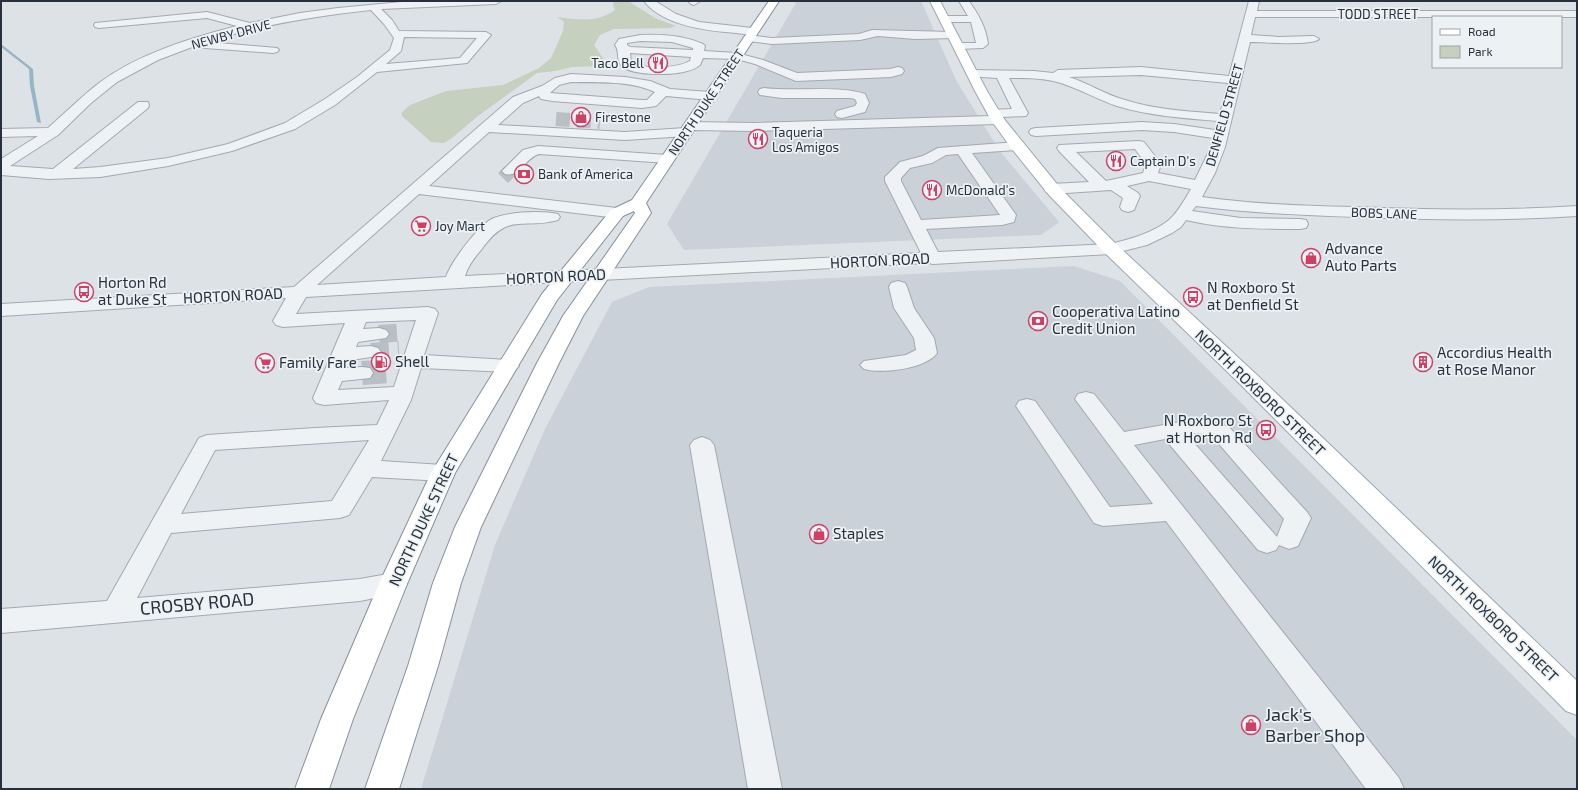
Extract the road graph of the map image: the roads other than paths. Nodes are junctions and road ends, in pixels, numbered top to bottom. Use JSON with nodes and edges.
{"nodes":[{"id":1,"x":496,"y":1,"type":"edge"},
{"id":2,"x":649,"y":1,"type":"edge"},
{"id":3,"x":774,"y":1,"type":"edge"},
{"id":4,"x":935,"y":1,"type":"edge"},
{"id":5,"x":964,"y":1,"type":"edge"},
{"id":6,"x":1254,"y":1,"type":"edge"},
{"id":7,"x":373,"y":7,"type":"junction"},
{"id":8,"x":1250,"y":14,"type":"junction"},
{"id":9,"x":1577,"y":14,"type":"edge"},
{"id":10,"x":945,"y":19,"type":"junction"},
{"id":11,"x":975,"y":19,"type":"junction"},
{"id":12,"x":99,"y":24,"type":"dead end"},
{"id":13,"x":698,"y":26,"type":"junction"},
{"id":14,"x":251,"y":27,"type":"junction"},
{"id":15,"x":396,"y":34,"type":"junction"},
{"id":16,"x":750,"y":35,"type":"junction"},
{"id":17,"x":662,"y":38,"type":"junction"},
{"id":18,"x":1245,"y":38,"type":"junction"},
{"id":19,"x":1314,"y":39,"type":"dead end"},
{"id":20,"x":956,"y":41,"type":"junction"},
{"id":21,"x":194,"y":43,"type":"junction"},
{"id":22,"x":624,"y":49,"type":"junction"},
{"id":23,"x":273,"y":50,"type":"dead end"},
{"id":24,"x":699,"y":53,"type":"junction"},
{"id":25,"x":737,"y":56,"type":"junction"},
{"id":26,"x":373,"y":69,"type":"junction"},
{"id":27,"x":898,"y":71,"type":"dead end"},
{"id":28,"x":972,"y":73,"type":"junction"},
{"id":29,"x":1002,"y":75,"type":"junction"},
{"id":30,"x":1048,"y":75,"type":"junction"},
{"id":31,"x":1234,"y":80,"type":"junction"},
{"id":32,"x":546,"y":89,"type":"junction"},
{"id":33,"x":664,"y":91,"type":"junction"},
{"id":34,"x":764,"y":92,"type":"dead end"},
{"id":35,"x":710,"y":96,"type":"junction"},
{"id":36,"x":986,"y":99,"type":"junction"},
{"id":37,"x":1013,"y":99,"type":"junction"},
{"id":38,"x":143,"y":105,"type":"dead end"},
{"id":39,"x":502,"y":114,"type":"junction"},
{"id":40,"x":842,"y":114,"type":"dead end"},
{"id":41,"x":517,"y":116,"type":"dead end"},
{"id":42,"x":1224,"y":118,"type":"junction"},
{"id":43,"x":998,"y":119,"type":"junction"},
{"id":44,"x":600,"y":122,"type":"tunnel mouth"},
{"id":45,"x":1028,"y":123,"type":"junction"},
{"id":46,"x":486,"y":128,"type":"junction"},
{"id":47,"x":688,"y":129,"type":"junction"},
{"id":48,"x":53,"y":132,"type":"junction"},
{"id":49,"x":1,"y":133,"type":"edge"},
{"id":50,"x":612,"y":135,"type":"junction"},
{"id":51,"x":1220,"y":135,"type":"junction"},
{"id":52,"x":1014,"y":143,"type":"junction"},
{"id":53,"x":962,"y":150,"type":"junction"},
{"id":54,"x":667,"y":159,"type":"junction"},
{"id":55,"x":1,"y":165,"type":"edge"},
{"id":56,"x":1,"y":170,"type":"edge"},
{"id":57,"x":58,"y":173,"type":"junction"},
{"id":58,"x":1149,"y":176,"type":"junction"},
{"id":59,"x":1108,"y":185,"type":"junction"},
{"id":60,"x":1200,"y":186,"type":"junction"},
{"id":61,"x":415,"y":189,"type":"junction"},
{"id":62,"x":1052,"y":189,"type":"junction"},
{"id":63,"x":482,"y":197,"type":"junction"},
{"id":64,"x":638,"y":203,"type":"junction"},
{"id":65,"x":1128,"y":207,"type":"dead end"},
{"id":66,"x":1187,"y":207,"type":"junction"},
{"id":67,"x":1577,"y":211,"type":"edge"},
{"id":68,"x":612,"y":218,"type":"junction"},
{"id":69,"x":1330,"y":224,"type":"dead end"},
{"id":70,"x":916,"y":226,"type":"junction"},
{"id":71,"x":1111,"y":249,"type":"junction"},
{"id":72,"x":933,"y":259,"type":"junction"},
{"id":73,"x":600,"y":275,"type":"junction"},
{"id":74,"x":566,"y":276,"type":"junction"},
{"id":75,"x":454,"y":282,"type":"junction"},
{"id":76,"x":898,"y":287,"type":"dead end"},
{"id":77,"x":299,"y":292,"type":"junction"},
{"id":78,"x":1,"y":310,"type":"edge"},
{"id":79,"x":350,"y":336,"type":"junction"},
{"id":80,"x":375,"y":343,"type":"tunnel mouth"},
{"id":81,"x":407,"y":357,"type":"junction"},
{"id":82,"x":871,"y":365,"type":"dead end"},
{"id":83,"x":508,"y":366,"type":"junction"},
{"id":84,"x":362,"y":373,"type":"tunnel mouth"},
{"id":85,"x":333,"y":375,"type":"junction"},
{"id":86,"x":1086,"y":399,"type":"dead end"},
{"id":87,"x":1028,"y":406,"type":"dead end"},
{"id":88,"x":1171,"y":431,"type":"junction"},
{"id":89,"x":384,"y":432,"type":"junction"},
{"id":90,"x":1118,"y":440,"type":"junction"},
{"id":91,"x":702,"y":445,"type":"dead end"},
{"id":92,"x":365,"y":468,"type":"junction"},
{"id":93,"x":443,"y":473,"type":"junction"},
{"id":94,"x":1173,"y":510,"type":"junction"},
{"id":95,"x":162,"y":525,"type":"junction"},
{"id":96,"x":393,"y":584,"type":"junction"},
{"id":97,"x":116,"y":611,"type":"junction"},
{"id":98,"x":1,"y":621,"type":"edge"},
{"id":99,"x":1577,"y":701,"type":"edge"},
{"id":100,"x":312,"y":789,"type":"edge"},
{"id":101,"x":382,"y":789,"type":"edge"},
{"id":102,"x":765,"y":789,"type":"edge"},
{"id":103,"x":1387,"y":789,"type":"edge"}],
"edges":[{"from":1,"to":7,"type":"street","name":"NEWBY DRIVE"},
{"from":2,"to":13,"type":"street"},
{"from":3,"to":16,"type":"main road","name":"NORTH DUKE STREET"},
{"from":4,"to":10,"type":"main road","name":"NORTH ROXBORO STREET"},
{"from":5,"to":11,"type":"street"},
{"from":6,"to":8,"type":"street","name":"DENFIELD STREET"},
{"from":7,"to":14,"type":"street","name":"NEWBY DRIVE"},
{"from":7,"to":15,"type":"street"},
{"from":8,"to":9,"type":"street","name":"TODD STREET"},
{"from":8,"to":18,"type":"street","name":"DENFIELD STREET"},
{"from":10,"to":11,"type":"street"},
{"from":10,"to":20,"type":"main road","name":"NORTH ROXBORO STREET"},
{"from":11,"to":20,"type":"street"},
{"from":12,"to":14,"type":"street"},
{"from":13,"to":16,"type":"street"},
{"from":13,"to":17,"type":"street"},
{"from":14,"to":21,"type":"street","name":"NEWBY DRIVE"},
{"from":15,"to":26,"type":"street"},
{"from":15,"to":26,"type":"street"},
{"from":16,"to":20,"type":"street"},
{"from":16,"to":25,"type":"main road","name":"NORTH DUKE STREET"},
{"from":17,"to":22,"type":"street"},
{"from":17,"to":24,"type":"street"},
{"from":18,"to":19,"type":"street"},
{"from":18,"to":31,"type":"street","name":"DENFIELD STREET"},
{"from":20,"to":28,"type":"main road","name":"NORTH ROXBORO STREET"},
{"from":21,"to":23,"type":"street"},
{"from":21,"to":48,"type":"street","name":"NEWBY DRIVE"},
{"from":22,"to":24,"type":"street"},
{"from":22,"to":24,"type":"street"},
{"from":24,"to":25,"type":"street"},
{"from":25,"to":27,"type":"street"},
{"from":25,"to":35,"type":"main road","name":"NORTH DUKE STREET"},
{"from":26,"to":57,"type":"street"},
{"from":28,"to":29,"type":"street"},
{"from":28,"to":36,"type":"main road","name":"NORTH ROXBORO STREET"},
{"from":29,"to":30,"type":"street"},
{"from":29,"to":37,"type":"street"},
{"from":30,"to":31,"type":"street"},
{"from":30,"to":42,"type":"street"},
{"from":31,"to":42,"type":"street","name":"DENFIELD STREET"},
{"from":32,"to":33,"type":"street"},
{"from":32,"to":33,"type":"street"},
{"from":32,"to":39,"type":"street"},
{"from":33,"to":35,"type":"street"},
{"from":34,"to":40,"type":"street"},
{"from":35,"to":47,"type":"main road","name":"NORTH DUKE STREET"},
{"from":36,"to":37,"type":"street"},
{"from":36,"to":43,"type":"main road","name":"NORTH ROXBORO STREET"},
{"from":37,"to":45,"type":"street"},
{"from":38,"to":57,"type":"street"},
{"from":39,"to":41,"type":"street"},
{"from":39,"to":46,"type":"street"},
{"from":42,"to":51,"type":"street","name":"DENFIELD STREET"},
{"from":43,"to":45,"type":"street"},
{"from":43,"to":47,"type":"street"},
{"from":43,"to":52,"type":"main road","name":"NORTH ROXBORO STREET"},
{"from":44,"to":50,"type":"street"},
{"from":45,"to":51,"type":"street"},
{"from":45,"to":52,"type":"street"},
{"from":46,"to":50,"type":"street"},
{"from":46,"to":61,"type":"street"},
{"from":47,"to":50,"type":"street"},
{"from":47,"to":54,"type":"main road","name":"NORTH DUKE STREET"},
{"from":48,"to":49,"type":"street"},
{"from":48,"to":55,"type":"street","name":"NEWBY DRIVE"},
{"from":51,"to":60,"type":"street","name":"DENFIELD STREET"},
{"from":52,"to":53,"type":"street"},
{"from":52,"to":62,"type":"main road","name":"NORTH ROXBORO STREET"},
{"from":53,"to":70,"type":"street"},
{"from":53,"to":70,"type":"street"},
{"from":54,"to":63,"type":"street"},
{"from":54,"to":64,"type":"main road","name":"NORTH DUKE STREET"},
{"from":56,"to":57,"type":"street"},
{"from":58,"to":59,"type":"street"},
{"from":58,"to":59,"type":"street"},
{"from":58,"to":60,"type":"street"},
{"from":59,"to":62,"type":"street"},
{"from":59,"to":65,"type":"street"},
{"from":60,"to":66,"type":"street","name":"DENFIELD STREET"},
{"from":61,"to":63,"type":"street"},
{"from":61,"to":77,"type":"street"},
{"from":62,"to":71,"type":"main road","name":"NORTH ROXBORO STREET"},
{"from":63,"to":68,"type":"street"},
{"from":64,"to":68,"type":"main road","name":"NORTH DUKE STREET"},
{"from":64,"to":73,"type":"main road"},
{"from":66,"to":67,"type":"street","name":"BOBS LANE"},
{"from":66,"to":69,"type":"street"},
{"from":66,"to":71,"type":"street","name":"DENFIELD STREET"},
{"from":68,"to":74,"type":"main road","name":"NORTH DUKE STREET"},
{"from":68,"to":75,"type":"street"},
{"from":70,"to":72,"type":"street"},
{"from":71,"to":72,"type":"street","name":"HORTON ROAD"},
{"from":71,"to":99,"type":"main road","name":"NORTH ROXBORO STREET"},
{"from":72,"to":73,"type":"street","name":"HORTON ROAD"},
{"from":73,"to":74,"type":"street","name":"HORTON ROAD"},
{"from":73,"to":101,"type":"main road"},
{"from":74,"to":75,"type":"street","name":"HORTON ROAD"},
{"from":74,"to":83,"type":"main road","name":"NORTH DUKE STREET"},
{"from":75,"to":77,"type":"street","name":"HORTON ROAD"},
{"from":76,"to":82,"type":"street"},
{"from":77,"to":78,"type":"street","name":"HORTON ROAD"},
{"from":77,"to":79,"type":"street"},
{"from":79,"to":80,"type":"street"},
{"from":79,"to":81,"type":"street"},
{"from":79,"to":85,"type":"street"},
{"from":81,"to":83,"type":"street"},
{"from":81,"to":85,"type":"street"},
{"from":81,"to":89,"type":"street"},
{"from":83,"to":93,"type":"main road","name":"NORTH DUKE STREET"},
{"from":84,"to":85,"type":"street"},
{"from":86,"to":90,"type":"street"},
{"from":87,"to":94,"type":"street"},
{"from":88,"to":88,"type":"street"},
{"from":88,"to":90,"type":"street"},
{"from":89,"to":92,"type":"street"},
{"from":89,"to":95,"type":"street"},
{"from":90,"to":94,"type":"street"},
{"from":91,"to":102,"type":"street"},
{"from":92,"to":93,"type":"street"},
{"from":92,"to":95,"type":"street"},
{"from":93,"to":96,"type":"main road","name":"NORTH DUKE STREET"},
{"from":94,"to":103,"type":"street"},
{"from":95,"to":97,"type":"street"},
{"from":96,"to":97,"type":"street","name":"CROSBY ROAD"},
{"from":96,"to":100,"type":"main road","name":"NORTH DUKE STREET"},
{"from":97,"to":98,"type":"street","name":"CROSBY ROAD"}]}
